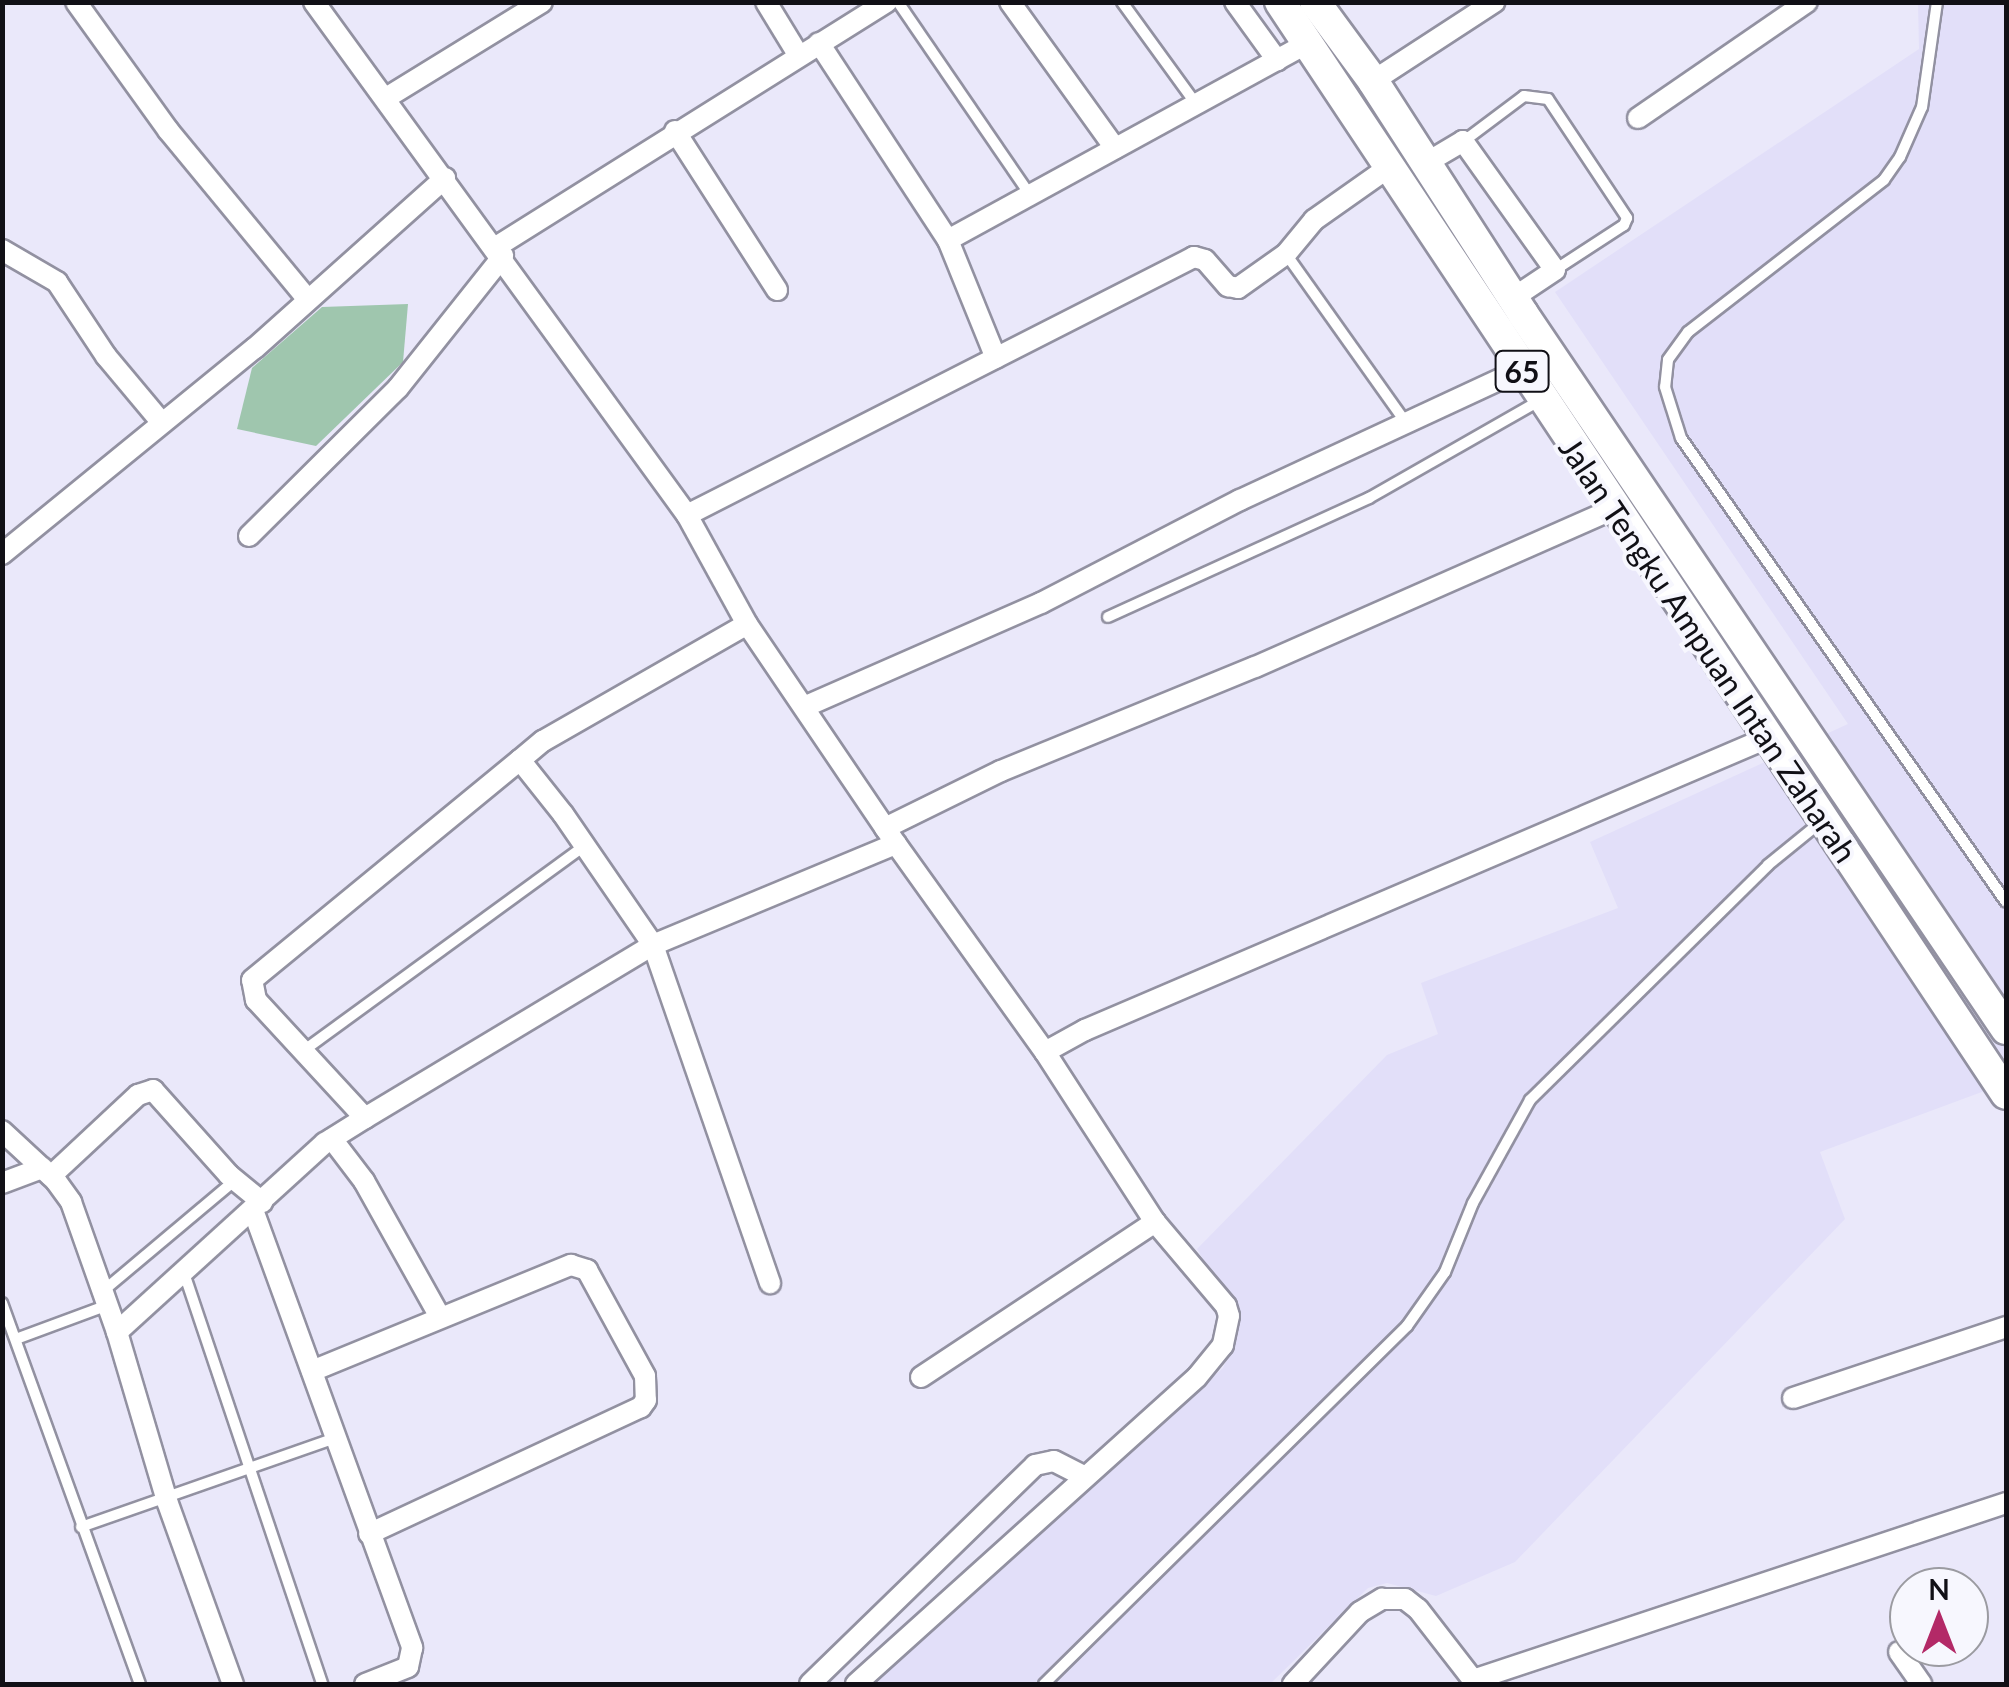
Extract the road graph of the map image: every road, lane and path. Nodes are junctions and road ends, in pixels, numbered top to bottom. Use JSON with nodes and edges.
{"nodes":[{"id":1,"x":76,"y":2,"type":"edge"},
{"id":2,"x":314,"y":2,"type":"edge"},
{"id":3,"x":542,"y":2,"type":"edge"},
{"id":4,"x":766,"y":2,"type":"edge"},
{"id":5,"x":886,"y":2,"type":"edge"},
{"id":6,"x":898,"y":2,"type":"edge"},
{"id":7,"x":1010,"y":2,"type":"edge"},
{"id":8,"x":1122,"y":2,"type":"edge"},
{"id":9,"x":1235,"y":2,"type":"edge"},
{"id":10,"x":1280,"y":2,"type":"edge"},
{"id":11,"x":1315,"y":2,"type":"edge"},
{"id":12,"x":1494,"y":2,"type":"edge"},
{"id":13,"x":1807,"y":2,"type":"edge"},
{"id":14,"x":1937,"y":2,"type":"edge"},
{"id":15,"x":819,"y":43,"type":"junction"},
{"id":16,"x":1308,"y":43,"type":"junction"},
{"id":17,"x":800,"y":56,"type":"junction"},
{"id":18,"x":1277,"y":60,"type":"junction"},
{"id":19,"x":1372,"y":82,"type":"junction"},
{"id":20,"x":386,"y":98,"type":"junction"},
{"id":21,"x":1196,"y":104,"type":"junction"},
{"id":22,"x":1638,"y":118,"type":"dead end"},
{"id":23,"x":675,"y":131,"type":"junction"},
{"id":24,"x":1463,"y":142,"type":"junction"},
{"id":25,"x":1115,"y":148,"type":"junction"},
{"id":26,"x":1426,"y":163,"type":"junction"},
{"id":27,"x":1390,"y":167,"type":"junction"},
{"id":28,"x":445,"y":178,"type":"junction"},
{"id":29,"x":1030,"y":195,"type":"junction"},
{"id":30,"x":948,"y":240,"type":"junction"},
{"id":31,"x":2,"y":250,"type":"edge"},
{"id":32,"x":499,"y":252,"type":"junction"},
{"id":33,"x":1286,"y":254,"type":"junction"},
{"id":34,"x":1554,"y":270,"type":"junction"},
{"id":35,"x":776,"y":290,"type":"dead end"},
{"id":36,"x":1513,"y":298,"type":"junction"},
{"id":37,"x":308,"y":300,"type":"junction"},
{"id":38,"x":996,"y":358,"type":"junction"},
{"id":39,"x":1522,"y":369,"type":"junction"},
{"id":40,"x":1542,"y":400,"type":"junction"},
{"id":41,"x":162,"y":423,"type":"junction"},
{"id":42,"x":1407,"y":425,"type":"junction"},
{"id":43,"x":1614,"y":509,"type":"junction"},
{"id":44,"x":687,"y":516,"type":"junction"},
{"id":45,"x":249,"y":536,"type":"dead end"},
{"id":46,"x":2,"y":554,"type":"edge"},
{"id":47,"x":1108,"y":617,"type":"dead end"},
{"id":48,"x":747,"y":624,"type":"junction"},
{"id":49,"x":804,"y":708,"type":"junction"},
{"id":50,"x":1801,"y":723,"type":"junction"},
{"id":51,"x":1767,"y":738,"type":"junction"},
{"id":52,"x":520,"y":760,"type":"junction"},
{"id":53,"x":1822,"y":822,"type":"junction"},
{"id":54,"x":891,"y":836,"type":"junction"},
{"id":55,"x":585,"y":845,"type":"junction"},
{"id":56,"x":2006,"y":902,"type":"edge"},
{"id":57,"x":653,"y":946,"type":"junction"},
{"id":58,"x":2006,"y":1029,"type":"edge"},
{"id":59,"x":303,"y":1051,"type":"junction"},
{"id":60,"x":1045,"y":1052,"type":"junction"},
{"id":61,"x":2006,"y":1094,"type":"edge"},
{"id":62,"x":365,"y":1118,"type":"junction"},
{"id":63,"x":2,"y":1130,"type":"edge"},
{"id":64,"x":332,"y":1139,"type":"junction"},
{"id":65,"x":46,"y":1172,"type":"junction"},
{"id":66,"x":234,"y":1180,"type":"junction"},
{"id":67,"x":2,"y":1183,"type":"edge"},
{"id":68,"x":257,"y":1206,"type":"junction"},
{"id":69,"x":1155,"y":1222,"type":"junction"},
{"id":70,"x":184,"y":1272,"type":"junction"},
{"id":71,"x":770,"y":1283,"type":"dead end"},
{"id":72,"x":106,"y":1298,"type":"junction"},
{"id":73,"x":2,"y":1303,"type":"edge"},
{"id":74,"x":440,"y":1317,"type":"junction"},
{"id":75,"x":2006,"y":1327,"type":"edge"},
{"id":76,"x":117,"y":1332,"type":"junction"},
{"id":77,"x":16,"y":1339,"type":"junction"},
{"id":78,"x":312,"y":1370,"type":"junction"},
{"id":79,"x":921,"y":1377,"type":"dead end"},
{"id":80,"x":1793,"y":1398,"type":"dead end"},
{"id":81,"x":336,"y":1438,"type":"junction"},
{"id":82,"x":248,"y":1470,"type":"junction"},
{"id":83,"x":1083,"y":1476,"type":"junction"},
{"id":84,"x":166,"y":1501,"type":"junction"},
{"id":85,"x":2006,"y":1503,"type":"edge"},
{"id":86,"x":82,"y":1527,"type":"junction"},
{"id":87,"x":369,"y":1534,"type":"junction"},
{"id":88,"x":1475,"y":1682,"type":"edge"},
{"id":89,"x":140,"y":1684,"type":"edge"},
{"id":90,"x":233,"y":1684,"type":"edge"},
{"id":91,"x":322,"y":1684,"type":"edge"},
{"id":92,"x":365,"y":1684,"type":"edge"},
{"id":93,"x":810,"y":1684,"type":"edge"},
{"id":94,"x":856,"y":1684,"type":"edge"},
{"id":95,"x":1044,"y":1684,"type":"edge"},
{"id":96,"x":1293,"y":1684,"type":"edge"}],
"edges":[{"from":1,"to":37,"type":"street"},
{"from":2,"to":20,"type":"street"},
{"from":3,"to":20,"type":"street"},
{"from":4,"to":17,"type":"street"},
{"from":5,"to":15,"type":"street"},
{"from":6,"to":29,"type":"lane"},
{"from":7,"to":25,"type":"street"},
{"from":8,"to":21,"type":"lane"},
{"from":9,"to":18,"type":"street"},
{"from":10,"to":16,"type":"main road","name":"Jalan Tengku Ampuan Intan Zaharah","number":"65"},
{"from":11,"to":19,"type":"main road","name":"Jalan Tengku Ampuan Intan Zaharah","number":"65"},
{"from":12,"to":19,"type":"street"},
{"from":13,"to":22,"type":"street"},
{"from":14,"to":56,"type":"lane"},
{"from":15,"to":17,"type":"street"},
{"from":15,"to":30,"type":"street"},
{"from":16,"to":18,"type":"street"},
{"from":16,"to":27,"type":"main road","name":"Jalan Tengku Ampuan Intan Zaharah","number":"65"},
{"from":17,"to":23,"type":"street"},
{"from":18,"to":21,"type":"street"},
{"from":19,"to":26,"type":"main road","name":"Jalan Tengku Ampuan Intan Zaharah","number":"65"},
{"from":20,"to":28,"type":"street"},
{"from":21,"to":25,"type":"street"},
{"from":23,"to":32,"type":"street"},
{"from":23,"to":35,"type":"street"},
{"from":24,"to":26,"type":"street"},
{"from":24,"to":34,"type":"street"},
{"from":24,"to":34,"type":"lane"},
{"from":25,"to":29,"type":"street"},
{"from":26,"to":36,"type":"main road","name":"Jalan Tengku Ampuan Intan Zaharah","number":"65"},
{"from":27,"to":33,"type":"street"},
{"from":27,"to":39,"type":"main road","name":"Jalan Tengku Ampuan Intan Zaharah","number":"65"},
{"from":28,"to":32,"type":"street"},
{"from":28,"to":37,"type":"street"},
{"from":29,"to":30,"type":"street"},
{"from":30,"to":38,"type":"street"},
{"from":31,"to":41,"type":"street"},
{"from":32,"to":44,"type":"street"},
{"from":32,"to":45,"type":"street"},
{"from":33,"to":38,"type":"street"},
{"from":33,"to":42,"type":"lane"},
{"from":34,"to":36,"type":"street"},
{"from":36,"to":50,"type":"main road","name":"Jalan Tengku Ampuan Intan Zaharah","number":"65"},
{"from":37,"to":41,"type":"street"},
{"from":38,"to":44,"type":"street"},
{"from":39,"to":40,"type":"main road","name":"Jalan Tengku Ampuan Intan Zaharah","number":"65"},
{"from":39,"to":42,"type":"street"},
{"from":40,"to":43,"type":"main road","name":"Jalan Tengku Ampuan Intan Zaharah","number":"65"},
{"from":40,"to":47,"type":"lane"},
{"from":41,"to":46,"type":"street"},
{"from":42,"to":49,"type":"street"},
{"from":43,"to":51,"type":"main road","name":"Jalan Tengku Ampuan Intan Zaharah","number":"65"},
{"from":43,"to":54,"type":"street"},
{"from":44,"to":48,"type":"street"},
{"from":48,"to":49,"type":"street"},
{"from":48,"to":52,"type":"street"},
{"from":49,"to":54,"type":"street"},
{"from":50,"to":51,"type":"main road"},
{"from":50,"to":58,"type":"main road","name":"Jalan Tengku Ampuan Intan Zaharah","number":"65"},
{"from":51,"to":53,"type":"main road","name":"Jalan Tengku Ampuan Intan Zaharah","number":"65"},
{"from":51,"to":60,"type":"street"},
{"from":52,"to":55,"type":"street"},
{"from":52,"to":59,"type":"street"},
{"from":53,"to":61,"type":"main road","name":"Jalan Tengku Ampuan Intan Zaharah","number":"65"},
{"from":53,"to":95,"type":"lane"},
{"from":54,"to":57,"type":"street"},
{"from":54,"to":60,"type":"street"},
{"from":55,"to":57,"type":"street"},
{"from":55,"to":59,"type":"lane"},
{"from":57,"to":62,"type":"street"},
{"from":57,"to":71,"type":"street"},
{"from":59,"to":62,"type":"street"},
{"from":60,"to":69,"type":"street"},
{"from":62,"to":64,"type":"street"},
{"from":63,"to":65,"type":"street"},
{"from":64,"to":68,"type":"street"},
{"from":64,"to":74,"type":"street"},
{"from":65,"to":66,"type":"street"},
{"from":65,"to":67,"type":"street"},
{"from":65,"to":72,"type":"street"},
{"from":66,"to":68,"type":"street"},
{"from":66,"to":72,"type":"lane"},
{"from":68,"to":70,"type":"street"},
{"from":68,"to":78,"type":"street"},
{"from":69,"to":79,"type":"street"},
{"from":69,"to":83,"type":"street"},
{"from":70,"to":76,"type":"street"},
{"from":70,"to":82,"type":"lane"},
{"from":72,"to":76,"type":"street"},
{"from":72,"to":77,"type":"lane"},
{"from":73,"to":77,"type":"lane"},
{"from":74,"to":78,"type":"street"},
{"from":74,"to":87,"type":"street"},
{"from":75,"to":80,"type":"street"},
{"from":76,"to":84,"type":"street"},
{"from":77,"to":86,"type":"lane"},
{"from":78,"to":81,"type":"street"},
{"from":81,"to":82,"type":"lane"},
{"from":81,"to":87,"type":"street"},
{"from":82,"to":84,"type":"lane"},
{"from":82,"to":91,"type":"lane"},
{"from":83,"to":93,"type":"street"},
{"from":83,"to":94,"type":"street"},
{"from":84,"to":86,"type":"lane"},
{"from":84,"to":90,"type":"street"},
{"from":85,"to":88,"type":"street"},
{"from":86,"to":89,"type":"lane"},
{"from":87,"to":92,"type":"street"},
{"from":88,"to":96,"type":"street"}]}
